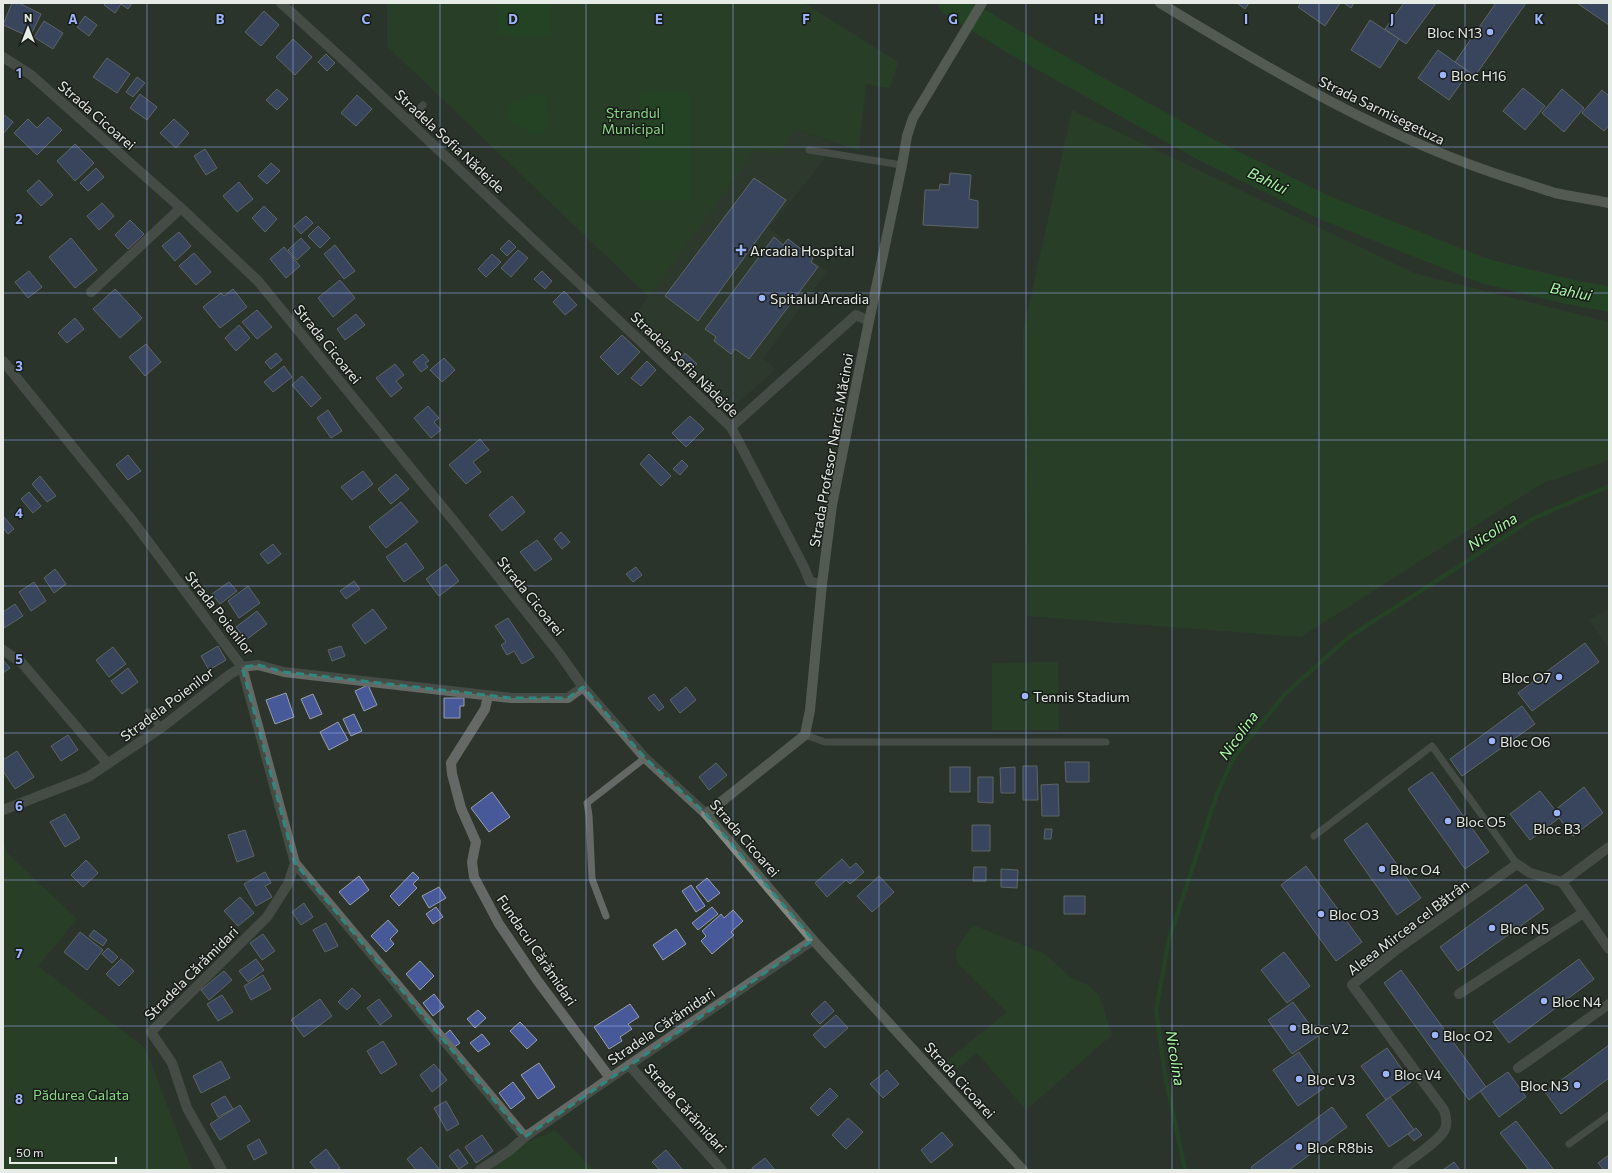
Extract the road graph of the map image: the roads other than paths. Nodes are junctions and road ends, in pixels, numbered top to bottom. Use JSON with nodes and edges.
{"nodes":[{"id":1,"x":281,"y":3,"type":"edge"},
{"id":2,"x":982,"y":3,"type":"edge"},
{"id":3,"x":1160,"y":3,"type":"edge"},
{"id":4,"x":3,"y":57,"type":"edge"},
{"id":5,"x":423,"y":105,"type":"dead end"},
{"id":6,"x":408,"y":121,"type":"junction"},
{"id":7,"x":809,"y":150,"type":"dead end"},
{"id":8,"x":902,"y":166,"type":"junction"},
{"id":9,"x":1609,"y":203,"type":"edge"},
{"id":10,"x":181,"y":208,"type":"junction"},
{"id":11,"x":91,"y":292,"type":"dead end"},
{"id":12,"x":869,"y":321,"type":"junction"},
{"id":13,"x":3,"y":361,"type":"edge"},
{"id":14,"x":731,"y":427,"type":"junction"},
{"id":15,"x":822,"y":584,"type":"junction"},
{"id":16,"x":3,"y":650,"type":"edge"},
{"id":17,"x":242,"y":667,"type":"junction"},
{"id":18,"x":584,"y":687,"type":"junction"},
{"id":19,"x":488,"y":696,"type":"junction"},
{"id":20,"x":148,"y":712,"type":"dead end"},
{"id":21,"x":160,"y":728,"type":"junction"},
{"id":22,"x":805,"y":735,"type":"junction"},
{"id":23,"x":1106,"y":742,"type":"dead end"},
{"id":24,"x":646,"y":758,"type":"junction"},
{"id":25,"x":108,"y":764,"type":"junction"},
{"id":26,"x":3,"y":810,"type":"edge"},
{"id":27,"x":706,"y":814,"type":"junction"},
{"id":28,"x":1314,"y":836,"type":"dead end"},
{"id":29,"x":1609,"y":847,"type":"edge"},
{"id":30,"x":294,"y":863,"type":"junction"},
{"id":31,"x":1517,"y":864,"type":"junction"},
{"id":32,"x":1562,"y":882,"type":"junction"},
{"id":33,"x":1583,"y":913,"type":"junction"},
{"id":34,"x":606,"y":916,"type":"dead end"},
{"id":35,"x":813,"y":940,"type":"junction"},
{"id":36,"x":1609,"y":949,"type":"edge"},
{"id":37,"x":1459,"y":994,"type":"dead end"},
{"id":38,"x":1609,"y":1004,"type":"edge"},
{"id":39,"x":629,"y":1065,"type":"junction"},
{"id":40,"x":1518,"y":1068,"type":"dead end"},
{"id":41,"x":610,"y":1078,"type":"junction"},
{"id":42,"x":1609,"y":1115,"type":"edge"},
{"id":43,"x":526,"y":1137,"type":"junction"},
{"id":44,"x":1569,"y":1144,"type":"dead end"},
{"id":45,"x":222,"y":1170,"type":"edge"},
{"id":46,"x":480,"y":1170,"type":"edge"},
{"id":47,"x":722,"y":1170,"type":"edge"},
{"id":48,"x":1023,"y":1170,"type":"edge"},
{"id":49,"x":1397,"y":1170,"type":"edge"}],
"edges":[{"from":1,"to":6,"type":"street","name":"Stradela Sofia Nădejde"},
{"from":2,"to":8,"type":"street","name":"Strada Profesor Narcis Măcinoi"},
{"from":3,"to":9,"type":"street","name":"Strada Sarmisegetuza"},
{"from":4,"to":10,"type":"street","name":"Strada Cicoarei"},
{"from":5,"to":6,"type":"lane"},
{"from":6,"to":14,"type":"street","name":"Stradela Sofia Nădejde"},
{"from":7,"to":8,"type":"lane"},
{"from":8,"to":12,"type":"street","name":"Strada Profesor Narcis Măcinoi"},
{"from":10,"to":11,"type":"street"},
{"from":10,"to":18,"type":"street","name":"Strada Cicoarei"},
{"from":12,"to":14,"type":"street","name":"Strada Profesor Narcis Măcinoi"},
{"from":12,"to":15,"type":"street","name":"Strada Profesor Narcis Măcinoi"},
{"from":13,"to":17,"type":"street","name":"Strada Poienilor"},
{"from":14,"to":15,"type":"street","name":"Stradela Sofia Nădejde"},
{"from":15,"to":22,"type":"street"},
{"from":16,"to":25,"type":"street"},
{"from":17,"to":19,"type":"street","name":"Strada Poienilor"},
{"from":17,"to":21,"type":"street","name":"Stradela Poienilor"},
{"from":17,"to":30,"type":"street","name":"Stradela Cărămidari"},
{"from":18,"to":19,"type":"street","name":"Strada Poienilor"},
{"from":18,"to":24,"type":"street","name":"Strada Cicoarei"},
{"from":19,"to":41,"type":"street","name":"Fundacul Cărămidari"},
{"from":20,"to":21,"type":"lane"},
{"from":21,"to":25,"type":"street","name":"Stradela Poienilor"},
{"from":22,"to":23,"type":"lane"},
{"from":22,"to":27,"type":"street"},
{"from":24,"to":27,"type":"street","name":"Strada Cicoarei"},
{"from":24,"to":34,"type":"lane"},
{"from":25,"to":26,"type":"street","name":"Stradela Poienilor"},
{"from":27,"to":35,"type":"street","name":"Strada Cicoarei"},
{"from":28,"to":31,"type":"lane"},
{"from":29,"to":32,"type":"street"},
{"from":30,"to":43,"type":"street","name":"Stradela Cărămidari"},
{"from":30,"to":45,"type":"street","name":"Stradela Cărămidari"},
{"from":31,"to":32,"type":"street"},
{"from":31,"to":49,"type":"street","name":"Aleea Mircea cel Bătrân"},
{"from":32,"to":33,"type":"street"},
{"from":33,"to":36,"type":"street"},
{"from":33,"to":37,"type":"street"},
{"from":35,"to":39,"type":"street","name":"Stradela Cărămidari"},
{"from":35,"to":48,"type":"street","name":"Strada Cicoarei"},
{"from":38,"to":40,"type":"street"},
{"from":39,"to":41,"type":"street","name":"Stradela Cărămidari"},
{"from":39,"to":47,"type":"street","name":"Strada Cărămidari"},
{"from":41,"to":43,"type":"street","name":"Stradela Cărămidari"},
{"from":42,"to":44,"type":"lane"},
{"from":43,"to":46,"type":"street","name":"Stradela Cărămidari"}]}
